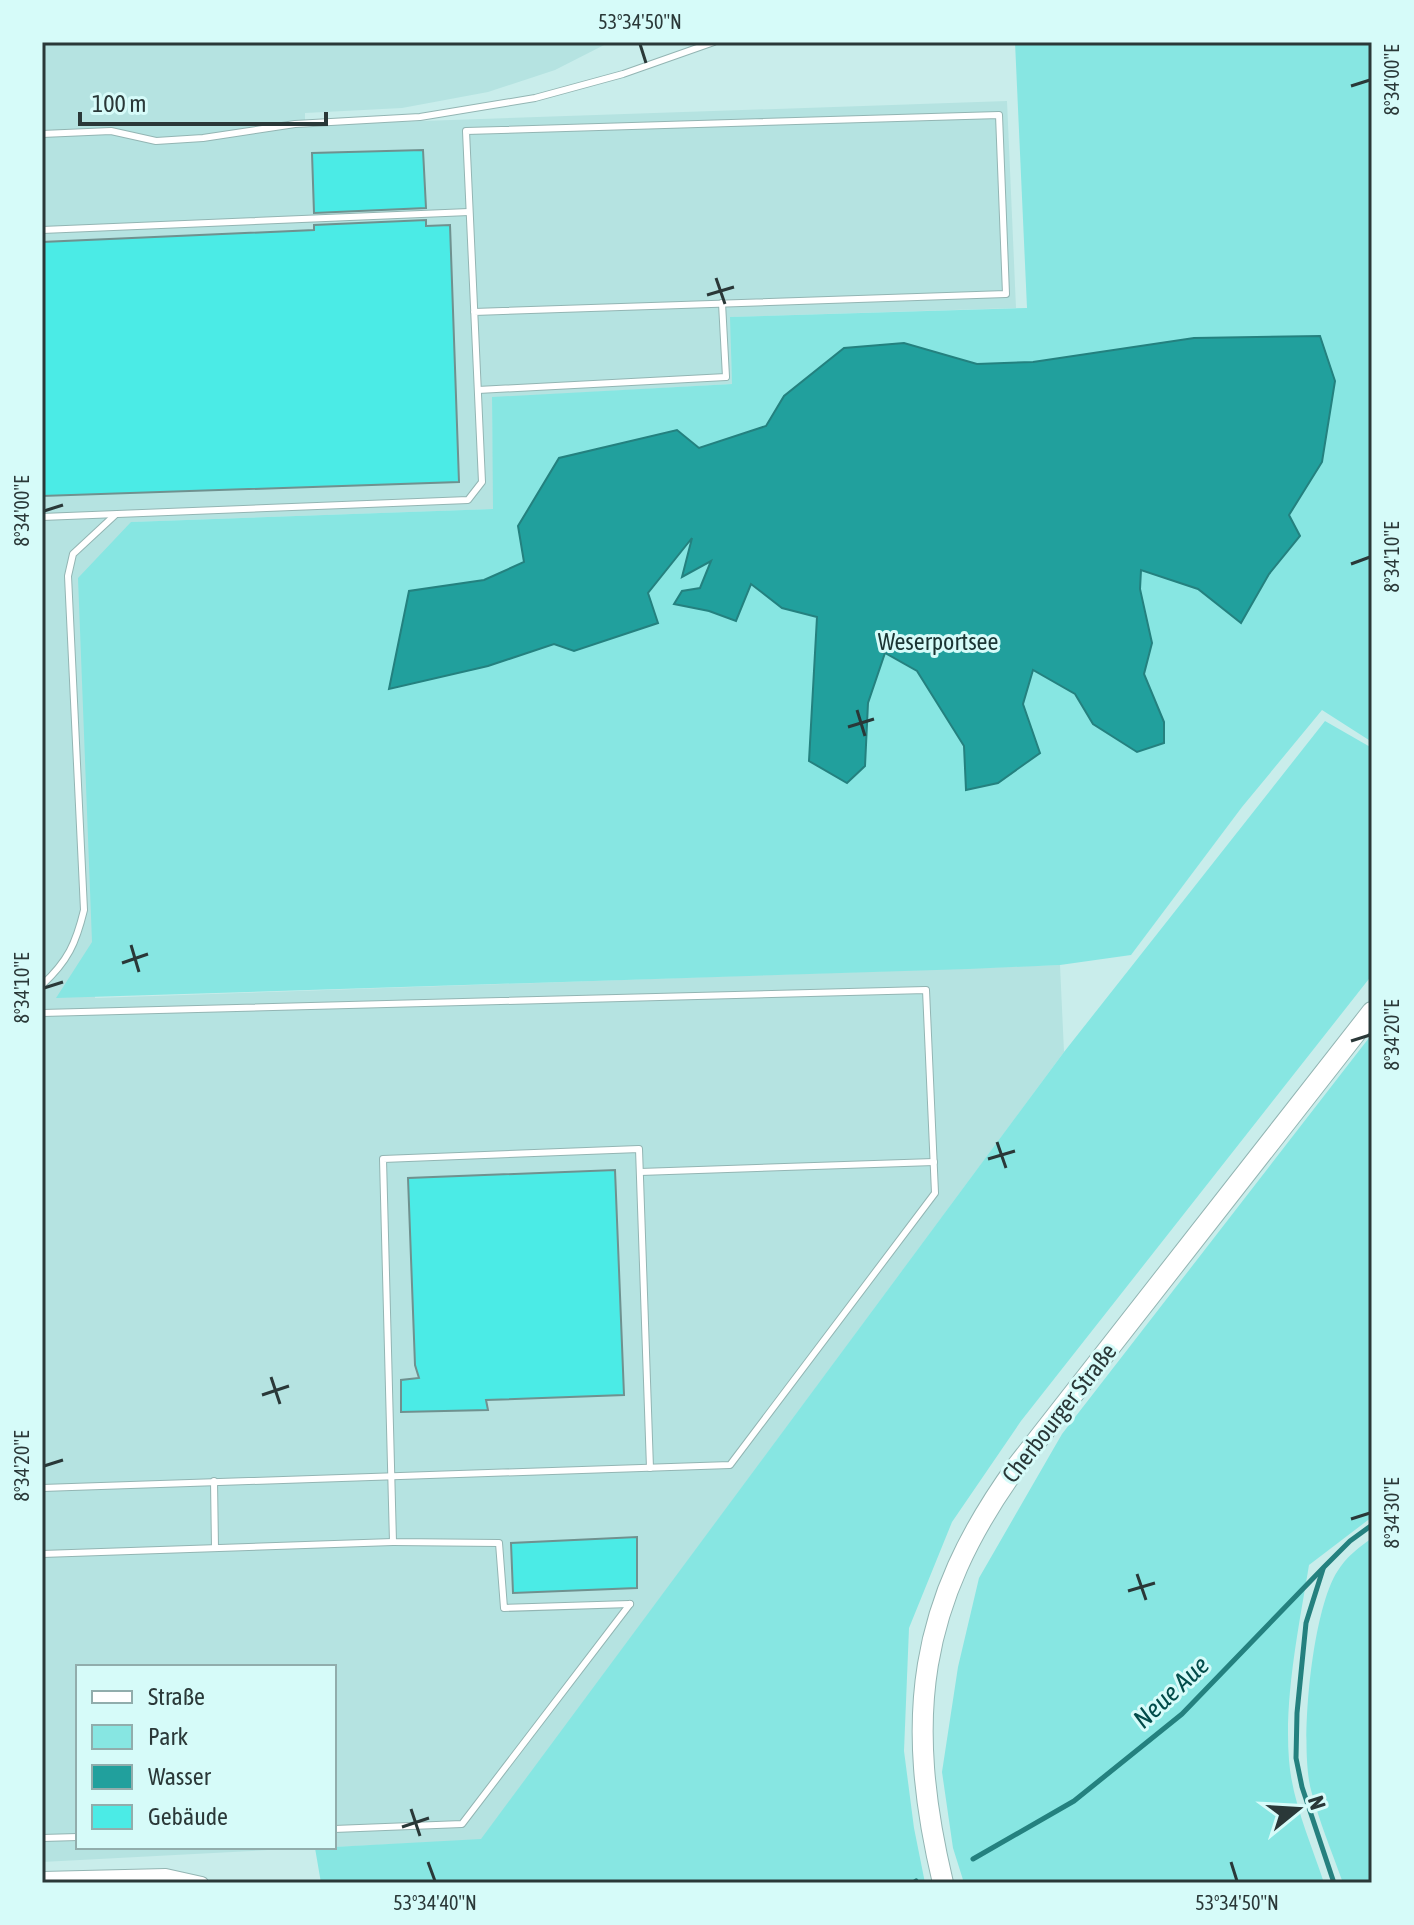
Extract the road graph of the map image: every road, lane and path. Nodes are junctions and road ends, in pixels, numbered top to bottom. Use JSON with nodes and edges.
{"nodes":[{"id":1,"x":714,"y":42,"type":"edge"},
{"id":2,"x":42,"y":134,"type":"edge"},
{"id":3,"x":469,"y":212,"type":"junction"},
{"id":4,"x":42,"y":230,"type":"edge"},
{"id":5,"x":722,"y":303,"type":"junction"},
{"id":6,"x":474,"y":312,"type":"junction"},
{"id":7,"x":478,"y":390,"type":"junction"},
{"id":8,"x":115,"y":515,"type":"junction"},
{"id":9,"x":42,"y":517,"type":"edge"},
{"id":10,"x":42,"y":985,"type":"edge"},
{"id":11,"x":1372,"y":1012,"type":"edge"},
{"id":12,"x":42,"y":1013,"type":"edge"},
{"id":13,"x":934,"y":1162,"type":"junction"},
{"id":14,"x":640,"y":1172,"type":"junction"},
{"id":15,"x":650,"y":1468,"type":"junction"},
{"id":16,"x":390,"y":1478,"type":"junction"},
{"id":17,"x":214,"y":1481,"type":"junction"},
{"id":18,"x":42,"y":1488,"type":"edge"},
{"id":19,"x":393,"y":1542,"type":"junction"},
{"id":20,"x":215,"y":1548,"type":"junction"},
{"id":21,"x":42,"y":1554,"type":"edge"},
{"id":22,"x":336,"y":1829,"type":"edge"},
{"id":23,"x":76,"y":1837,"type":"edge"},
{"id":24,"x":42,"y":1838,"type":"edge"},
{"id":25,"x":42,"y":1878,"type":"edge"},
{"id":26,"x":202,"y":1883,"type":"edge"},
{"id":27,"x":943,"y":1883,"type":"edge"}],
"edges":[{"from":1,"to":2,"type":"lane"},
{"from":3,"to":4,"type":"lane"},
{"from":3,"to":5,"type":"lane"},
{"from":3,"to":6,"type":"lane"},
{"from":5,"to":6,"type":"lane"},
{"from":5,"to":7,"type":"lane"},
{"from":6,"to":7,"type":"lane"},
{"from":7,"to":8,"type":"lane"},
{"from":8,"to":9,"type":"lane"},
{"from":8,"to":10,"type":"lane"},
{"from":11,"to":27,"type":"main road","name":"Cherbourger Straße"},
{"from":12,"to":13,"type":"lane"},
{"from":13,"to":14,"type":"lane"},
{"from":13,"to":15,"type":"lane"},
{"from":14,"to":15,"type":"lane"},
{"from":14,"to":16,"type":"lane"},
{"from":15,"to":16,"type":"lane"},
{"from":16,"to":17,"type":"lane"},
{"from":16,"to":19,"type":"lane"},
{"from":17,"to":18,"type":"lane"},
{"from":17,"to":20,"type":"lane"},
{"from":19,"to":20,"type":"lane"},
{"from":19,"to":22,"type":"lane"},
{"from":20,"to":21,"type":"lane"},
{"from":23,"to":24,"type":"lane"},
{"from":25,"to":26,"type":"street"}]}
